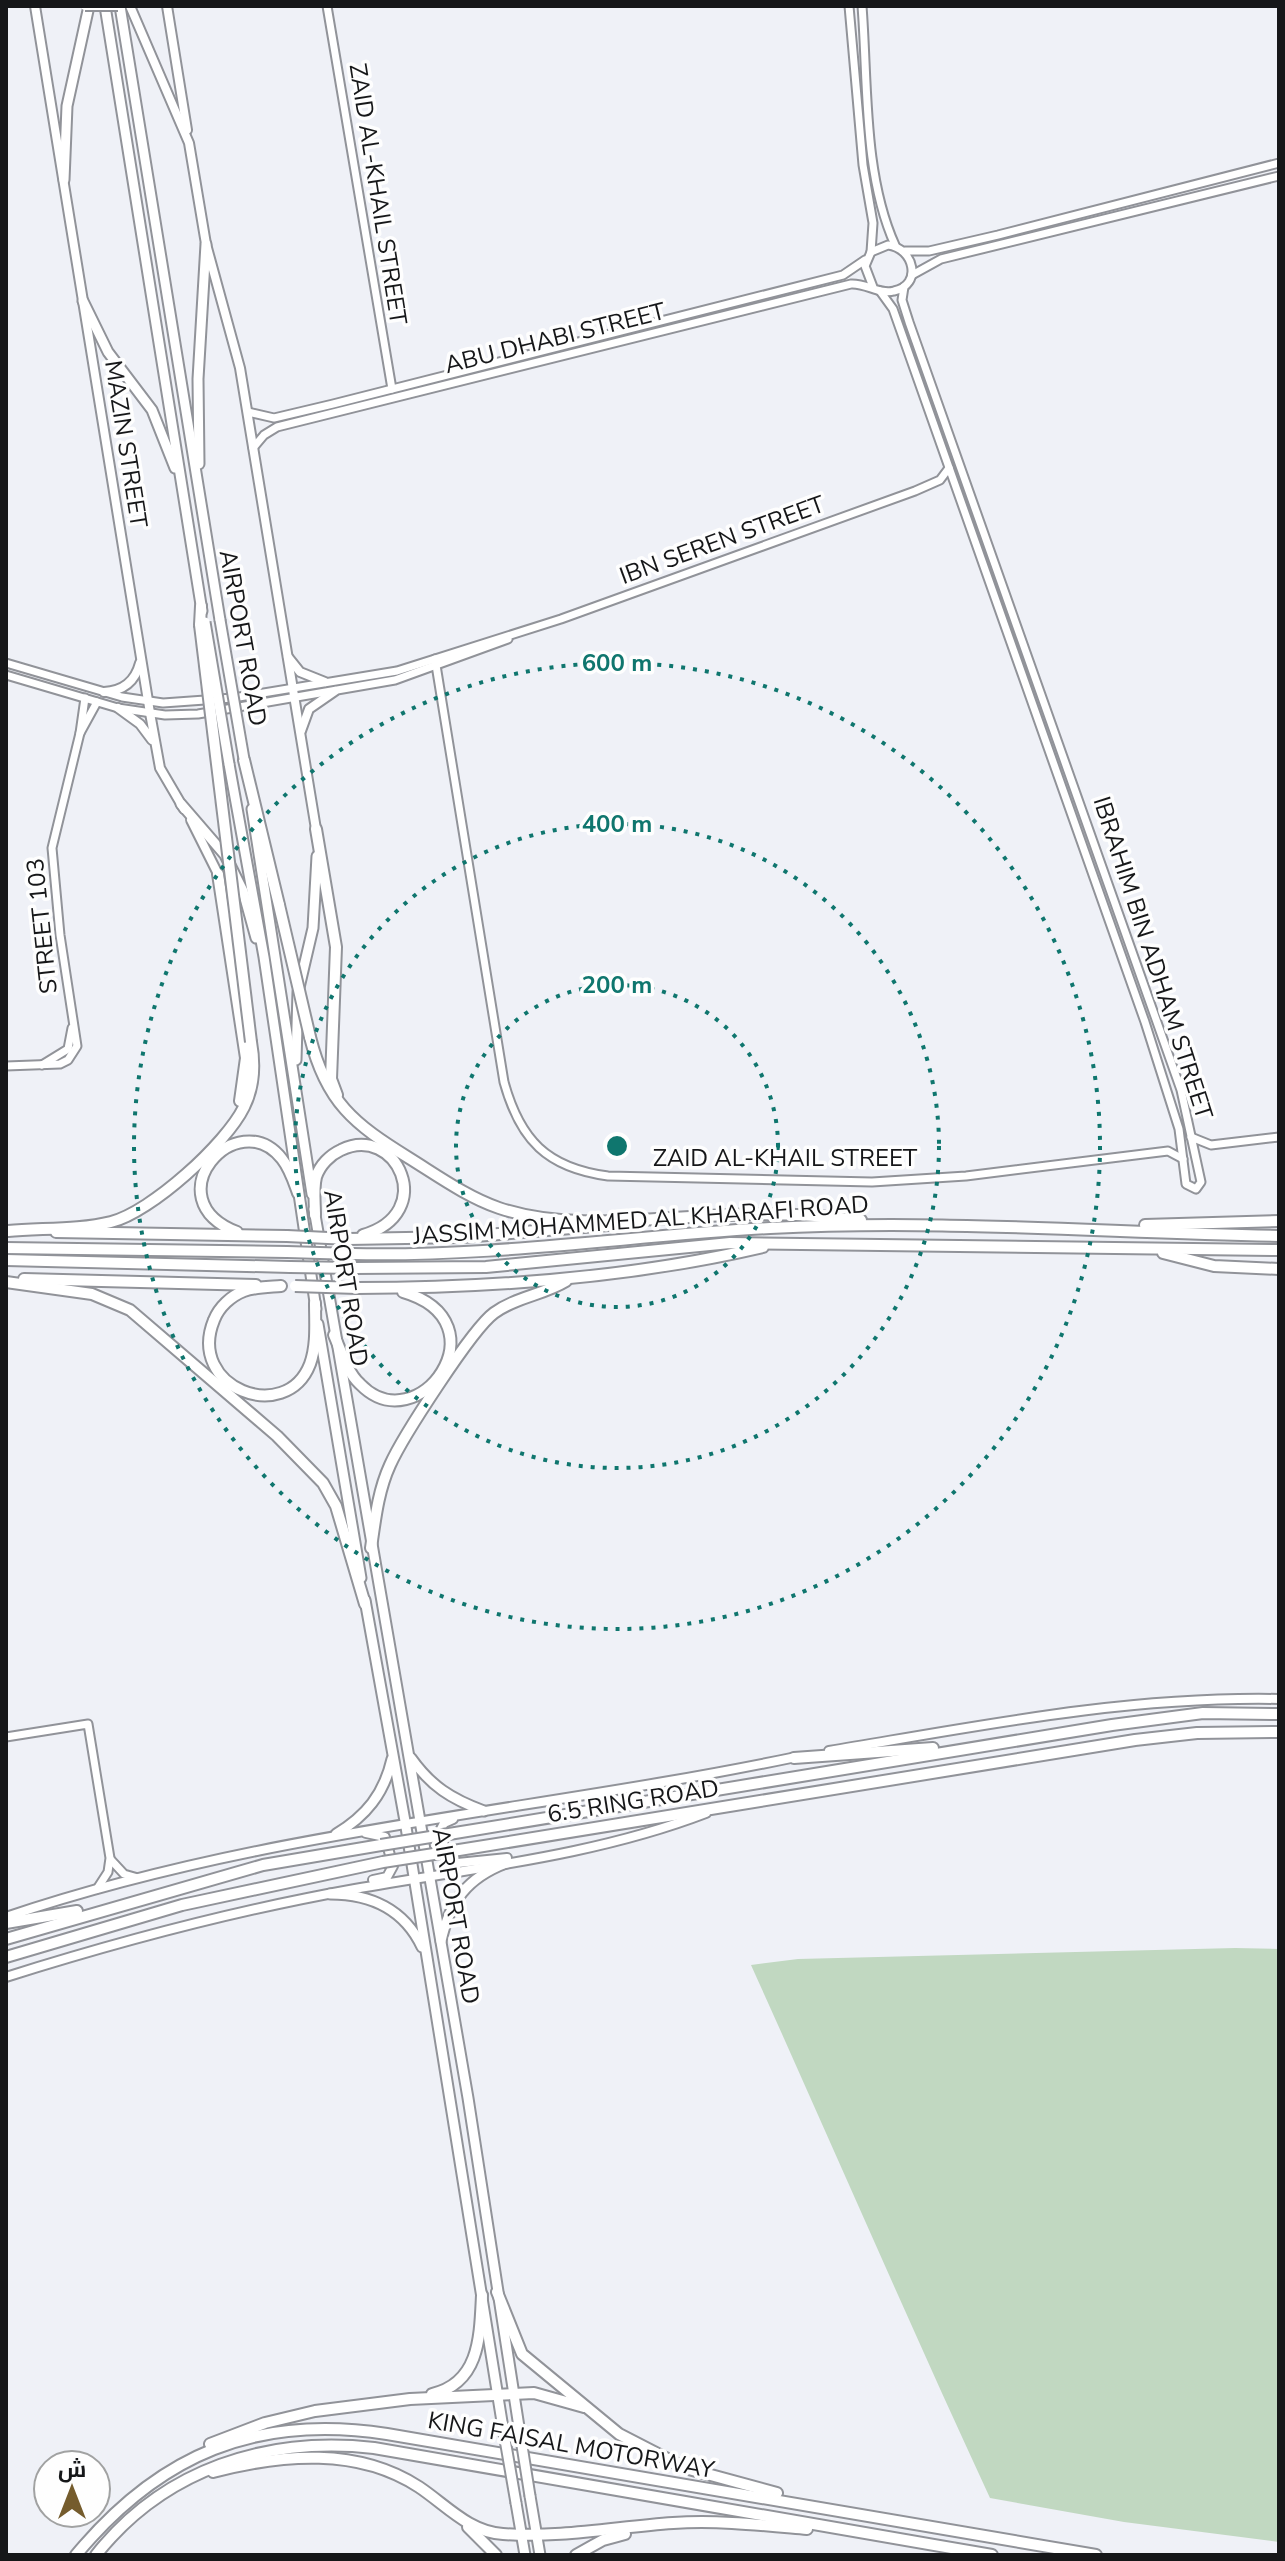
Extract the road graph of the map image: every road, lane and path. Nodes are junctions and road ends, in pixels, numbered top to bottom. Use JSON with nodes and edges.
{"nodes":[{"id":1,"x":35,"y":6,"type":"edge"},
{"id":2,"x":87,"y":6,"type":"edge"},
{"id":3,"x":105,"y":6,"type":"edge"},
{"id":4,"x":119,"y":6,"type":"edge"},
{"id":5,"x":130,"y":6,"type":"edge"},
{"id":6,"x":167,"y":6,"type":"edge"},
{"id":7,"x":327,"y":6,"type":"edge"},
{"id":8,"x":849,"y":6,"type":"edge"},
{"id":9,"x":862,"y":6,"type":"edge"},
{"id":10,"x":850,"y":19,"type":"junction"},
{"id":11,"x":863,"y":19,"type":"junction"},
{"id":12,"x":189,"y":143,"type":"junction"},
{"id":13,"x":1279,"y":163,"type":"edge"},
{"id":14,"x":1279,"y":176,"type":"edge"},
{"id":15,"x":64,"y":180,"type":"junction"},
{"id":16,"x":880,"y":201,"type":"junction"},
{"id":17,"x":870,"y":202,"type":"junction"},
{"id":18,"x":998,"y":235,"type":"junction"},
{"id":19,"x":206,"y":244,"type":"junction"},
{"id":20,"x":895,"y":245,"type":"junction"},
{"id":21,"x":1002,"y":246,"type":"junction"},
{"id":22,"x":905,"y":251,"type":"junction"},
{"id":23,"x":869,"y":255,"type":"junction"},
{"id":24,"x":911,"y":277,"type":"junction"},
{"id":25,"x":904,"y":287,"type":"junction"},
{"id":26,"x":877,"y":289,"type":"junction"},
{"id":27,"x":83,"y":301,"type":"junction"},
{"id":28,"x":566,"y":344,"type":"junction"},
{"id":29,"x":553,"y":347,"type":"junction"},
{"id":30,"x":570,"y":355,"type":"junction"},
{"id":31,"x":556,"y":359,"type":"junction"},
{"id":32,"x":392,"y":389,"type":"junction"},
{"id":33,"x":333,"y":404,"type":"junction"},
{"id":34,"x":248,"y":412,"type":"junction"},
{"id":35,"x":337,"y":414,"type":"junction"},
{"id":36,"x":253,"y":448,"type":"junction"},
{"id":37,"x":949,"y":468,"type":"junction"},
{"id":38,"x":940,"y":480,"type":"junction"},
{"id":39,"x":956,"y":487,"type":"junction"},
{"id":40,"x":184,"y":496,"type":"junction"},
{"id":41,"x":201,"y":511,"type":"junction"},
{"id":42,"x":201,"y":606,"type":"joint"},
{"id":43,"x":1015,"y":619,"type":"junction"},
{"id":44,"x":1003,"y":623,"type":"junction"},
{"id":45,"x":202,"y":624,"type":"junction"},
{"id":46,"x":1021,"y":636,"type":"junction"},
{"id":47,"x":1010,"y":640,"type":"junction"},
{"id":48,"x":139,"y":650,"type":"junction"},
{"id":49,"x":285,"y":654,"type":"junction"},
{"id":50,"x":434,"y":664,"type":"junction"},
{"id":51,"x":7,"y":665,"type":"edge"},
{"id":52,"x":6,"y":675,"type":"edge"},
{"id":53,"x":325,"y":682,"type":"junction"},
{"id":54,"x":291,"y":688,"type":"junction"},
{"id":55,"x":335,"y":691,"type":"junction"},
{"id":56,"x":104,"y":692,"type":"junction"},
{"id":57,"x":85,"y":698,"type":"junction"},
{"id":58,"x":292,"y":699,"type":"junction"},
{"id":59,"x":97,"y":702,"type":"junction"},
{"id":60,"x":148,"y":702,"type":"junction"},
{"id":61,"x":118,"y":708,"type":"junction"},
{"id":62,"x":150,"y":713,"type":"junction"},
{"id":63,"x":80,"y":733,"type":"junction"},
{"id":64,"x":302,"y":744,"type":"junction"},
{"id":65,"x":156,"y":746,"type":"junction"},
{"id":66,"x":244,"y":760,"type":"junction"},
{"id":67,"x":181,"y":804,"type":"junction"},
{"id":68,"x":316,"y":829,"type":"junction"},
{"id":69,"x":218,"y":874,"type":"joint"},
{"id":70,"x":264,"y":957,"type":"junction"},
{"id":71,"x":6,"y":1066,"type":"edge"},
{"id":72,"x":296,"y":1091,"type":"junction"},
{"id":73,"x":356,"y":1122,"type":"junction"},
{"id":74,"x":1191,"y":1137,"type":"junction"},
{"id":75,"x":1279,"y":1137,"type":"edge"},
{"id":76,"x":1180,"y":1139,"type":"junction"},
{"id":77,"x":220,"y":1140,"type":"junction"},
{"id":78,"x":1211,"y":1145,"type":"junction"},
{"id":79,"x":1168,"y":1151,"type":"junction"},
{"id":80,"x":1195,"y":1158,"type":"junction"},
{"id":81,"x":1183,"y":1159,"type":"junction"},
{"id":82,"x":298,"y":1193,"type":"junction"},
{"id":83,"x":315,"y":1215,"type":"junction"},
{"id":84,"x":673,"y":1218,"type":"junction"},
{"id":85,"x":1279,"y":1221,"type":"edge"},
{"id":86,"x":902,"y":1224,"type":"junction"},
{"id":87,"x":1047,"y":1227,"type":"junction"},
{"id":88,"x":7,"y":1231,"type":"edge"},
{"id":89,"x":243,"y":1234,"type":"junction"},
{"id":90,"x":1279,"y":1236,"type":"edge"},
{"id":91,"x":349,"y":1239,"type":"junction"},
{"id":92,"x":781,"y":1243,"type":"junction"},
{"id":93,"x":6,"y":1248,"type":"edge"},
{"id":94,"x":1146,"y":1248,"type":"junction"},
{"id":95,"x":1279,"y":1250,"type":"edge"},
{"id":96,"x":6,"y":1260,"type":"edge"},
{"id":97,"x":1279,"y":1269,"type":"edge"},
{"id":98,"x":571,"y":1279,"type":"junction"},
{"id":99,"x":6,"y":1280,"type":"edge"},
{"id":100,"x":281,"y":1286,"type":"junction"},
{"id":101,"x":386,"y":1288,"type":"junction"},
{"id":102,"x":315,"y":1303,"type":"junction"},
{"id":103,"x":334,"y":1335,"type":"junction"},
{"id":104,"x":371,"y":1548,"type":"junction"},
{"id":105,"x":365,"y":1604,"type":"junction"},
{"id":106,"x":1279,"y":1699,"type":"edge"},
{"id":107,"x":1277,"y":1713,"type":"edge"},
{"id":108,"x":1277,"y":1732,"type":"edge"},
{"id":109,"x":6,"y":1737,"type":"edge"},
{"id":110,"x":979,"y":1745,"type":"junction"},
{"id":111,"x":393,"y":1752,"type":"junction"},
{"id":112,"x":407,"y":1753,"type":"junction"},
{"id":113,"x":794,"y":1758,"type":"junction"},
{"id":114,"x":517,"y":1806,"type":"junction"},
{"id":115,"x":722,"y":1807,"type":"junction"},
{"id":116,"x":484,"y":1811,"type":"junction"},
{"id":117,"x":419,"y":1819,"type":"junction"},
{"id":118,"x":405,"y":1821,"type":"junction"},
{"id":119,"x":336,"y":1834,"type":"junction"},
{"id":120,"x":302,"y":1841,"type":"junction"},
{"id":121,"x":110,"y":1858,"type":"junction"},
{"id":122,"x":521,"y":1860,"type":"junction"},
{"id":123,"x":506,"y":1863,"type":"junction"},
{"id":124,"x":428,"y":1877,"type":"junction"},
{"id":125,"x":138,"y":1878,"type":"junction"},
{"id":126,"x":415,"y":1879,"type":"junction"},
{"id":127,"x":97,"y":1889,"type":"junction"},
{"id":128,"x":330,"y":1894,"type":"junction"},
{"id":129,"x":307,"y":1899,"type":"junction"},
{"id":130,"x":118,"y":1905,"type":"junction"},
{"id":131,"x":6,"y":1917,"type":"edge"},
{"id":132,"x":6,"y":1923,"type":"edge"},
{"id":133,"x":6,"y":1939,"type":"edge"},
{"id":134,"x":439,"y":1948,"type":"junction"},
{"id":135,"x":6,"y":1957,"type":"edge"},
{"id":136,"x":427,"y":1958,"type":"junction"},
{"id":137,"x":6,"y":1977,"type":"edge"},
{"id":138,"x":497,"y":2292,"type":"junction"},
{"id":139,"x":482,"y":2295,"type":"junction"},
{"id":140,"x":514,"y":2392,"type":"junction"},
{"id":141,"x":498,"y":2393,"type":"junction"},
{"id":142,"x":410,"y":2399,"type":"junction"},
{"id":143,"x":584,"y":2407,"type":"junction"},
{"id":144,"x":188,"y":2478,"type":"junction"},
{"id":145,"x":153,"y":2480,"type":"junction"},
{"id":146,"x":453,"y":2511,"type":"junction"},
{"id":147,"x":861,"y":2513,"type":"junction"},
{"id":148,"x":670,"y":2523,"type":"junction"},
{"id":149,"x":856,"y":2533,"type":"junction"},
{"id":150,"x":521,"y":2534,"type":"junction"},
{"id":151,"x":537,"y":2534,"type":"junction"},
{"id":152,"x":76,"y":2555,"type":"edge"},
{"id":153,"x":96,"y":2555,"type":"edge"},
{"id":154,"x":496,"y":2555,"type":"edge"},
{"id":155,"x":525,"y":2555,"type":"edge"},
{"id":156,"x":540,"y":2555,"type":"edge"},
{"id":157,"x":576,"y":2555,"type":"edge"},
{"id":158,"x":992,"y":2555,"type":"edge"},
{"id":159,"x":1096,"y":2555,"type":"edge"}],
"edges":[{"from":1,"to":15,"type":"main road","name":"MAZIN STREET"},
{"from":2,"to":4,"type":"main road","bridge":true},
{"from":2,"to":15,"type":"highway"},
{"from":3,"to":40,"type":"highway","name":"AIRPORT ROAD"},
{"from":4,"to":41,"type":"highway","name":"AIRPORT ROAD"},
{"from":5,"to":12,"type":"main road"},
{"from":6,"to":12,"type":"main road"},
{"from":7,"to":32,"type":"street","name":"ZAID AL-KHAIL STREET"},
{"from":8,"to":10,"type":"street"},
{"from":9,"to":11,"type":"street"},
{"from":10,"to":11,"type":"street"},
{"from":10,"to":17,"type":"street"},
{"from":11,"to":16,"type":"street"},
{"from":12,"to":19,"type":"main road"},
{"from":13,"to":18,"type":"street"},
{"from":14,"to":21,"type":"street"},
{"from":15,"to":27,"type":"main road","name":"MAZIN STREET"},
{"from":16,"to":17,"type":"street"},
{"from":16,"to":20,"type":"street"},
{"from":17,"to":23,"type":"street"},
{"from":18,"to":21,"type":"street"},
{"from":18,"to":22,"type":"street"},
{"from":19,"to":34,"type":"main road"},
{"from":19,"to":41,"type":"highway"},
{"from":20,"to":22,"type":"street"},
{"from":20,"to":23,"type":"street"},
{"from":21,"to":24,"type":"street"},
{"from":22,"to":24,"type":"street"},
{"from":23,"to":26,"type":"street"},
{"from":23,"to":28,"type":"street","name":"ABU DHABI STREET"},
{"from":24,"to":25,"type":"street"},
{"from":25,"to":26,"type":"street"},
{"from":25,"to":43,"type":"street","name":"IBRAHIM BIN ADHAM STREET"},
{"from":26,"to":30,"type":"street","name":"ABU DHABI STREET"},
{"from":26,"to":37,"type":"street","name":"IBRAHIM BIN ADHAM STREET"},
{"from":27,"to":40,"type":"highway"},
{"from":27,"to":48,"type":"main road","name":"MAZIN STREET"},
{"from":28,"to":29,"type":"street","name":"ABU DHABI STREET"},
{"from":28,"to":30,"type":"street"},
{"from":29,"to":31,"type":"street"},
{"from":29,"to":32,"type":"street","name":"ABU DHABI STREET"},
{"from":30,"to":31,"type":"street","name":"ABU DHABI STREET"},
{"from":31,"to":35,"type":"street","name":"ABU DHABI STREET"},
{"from":32,"to":33,"type":"street","name":"ABU DHABI STREET"},
{"from":33,"to":34,"type":"street","name":"ABU DHABI STREET"},
{"from":33,"to":35,"type":"street"},
{"from":34,"to":36,"type":"main road"},
{"from":35,"to":36,"type":"street","name":"ABU DHABI STREET"},
{"from":36,"to":49,"type":"main road"},
{"from":37,"to":38,"type":"street"},
{"from":37,"to":39,"type":"street","name":"IBRAHIM BIN ADHAM STREET"},
{"from":38,"to":39,"type":"street"},
{"from":38,"to":50,"type":"street","name":"IBN SEREN STREET"},
{"from":39,"to":44,"type":"street","name":"IBRAHIM BIN ADHAM STREET"},
{"from":40,"to":42,"type":"highway","name":"AIRPORT ROAD"},
{"from":41,"to":66,"type":"highway","name":"AIRPORT ROAD","bridge":true},
{"from":42,"to":45,"type":"highway"},
{"from":43,"to":44,"type":"street"},
{"from":43,"to":46,"type":"street","name":"IBRAHIM BIN ADHAM STREET"},
{"from":44,"to":47,"type":"street","name":"IBRAHIM BIN ADHAM STREET"},
{"from":45,"to":70,"type":"highway","name":"AIRPORT ROAD","bridge":true},
{"from":45,"to":77,"type":"highway","bridge":true},
{"from":46,"to":47,"type":"street"},
{"from":46,"to":74,"type":"street","name":"IBRAHIM BIN ADHAM STREET"},
{"from":47,"to":76,"type":"street","name":"IBRAHIM BIN ADHAM STREET"},
{"from":48,"to":56,"type":"main road"},
{"from":48,"to":60,"type":"main road","name":"MAZIN STREET"},
{"from":49,"to":53,"type":"main road"},
{"from":49,"to":54,"type":"main road"},
{"from":50,"to":53,"type":"street","name":"IBN SEREN STREET"},
{"from":50,"to":55,"type":"street","name":"IBN SEREN STREET"},
{"from":50,"to":79,"type":"street","name":"ZAID AL-KHAIL STREET"},
{"from":51,"to":56,"type":"street","name":"IBN SEREN STREET"},
{"from":52,"to":57,"type":"street","name":"IBN SEREN STREET"},
{"from":53,"to":54,"type":"street","name":"IBN SEREN STREET"},
{"from":54,"to":58,"type":"main road"},
{"from":54,"to":60,"type":"street","name":"IBN SEREN STREET"},
{"from":55,"to":58,"type":"street","name":"IBN SEREN STREET"},
{"from":55,"to":64,"type":"main road"},
{"from":56,"to":60,"type":"street","name":"IBN SEREN STREET"},
{"from":57,"to":59,"type":"street","name":"IBN SEREN STREET"},
{"from":57,"to":63,"type":"street","name":"STREET 103"},
{"from":58,"to":62,"type":"street","name":"IBN SEREN STREET"},
{"from":58,"to":64,"type":"main road"},
{"from":59,"to":61,"type":"street","name":"IBN SEREN STREET"},
{"from":59,"to":63,"type":"street","name":"STREET 103"},
{"from":60,"to":62,"type":"main road","name":"MAZIN STREET"},
{"from":61,"to":62,"type":"street","name":"IBN SEREN STREET"},
{"from":61,"to":65,"type":"main road"},
{"from":62,"to":65,"type":"main road","name":"MAZIN STREET"},
{"from":63,"to":71,"type":"street","name":"STREET 103"},
{"from":64,"to":68,"type":"main road"},
{"from":65,"to":67,"type":"main road","name":"MAZIN STREET"},
{"from":66,"to":72,"type":"highway","name":"AIRPORT ROAD"},
{"from":66,"to":73,"type":"highway","bridge":true},
{"from":67,"to":69,"type":"main road","name":"MAZIN STREET"},
{"from":67,"to":70,"type":"highway"},
{"from":68,"to":72,"type":"highway"},
{"from":68,"to":73,"type":"highway"},
{"from":69,"to":77,"type":"highway"},
{"from":70,"to":82,"type":"highway","name":"AIRPORT ROAD"},
{"from":72,"to":83,"type":"highway","name":"AIRPORT ROAD"},
{"from":73,"to":84,"type":"highway"},
{"from":74,"to":78,"type":"street"},
{"from":74,"to":80,"type":"street","name":"IBRAHIM BIN ADHAM STREET"},
{"from":75,"to":78,"type":"street"},
{"from":76,"to":79,"type":"street"},
{"from":76,"to":81,"type":"street","name":"IBRAHIM BIN ADHAM STREET"},
{"from":77,"to":88,"type":"highway"},
{"from":78,"to":80,"type":"street"},
{"from":79,"to":81,"type":"street"},
{"from":80,"to":81,"type":"street","name":"IBRAHIM BIN ADHAM STREET"},
{"from":82,"to":89,"type":"highway"},
{"from":82,"to":102,"type":"highway","name":"AIRPORT ROAD"},
{"from":83,"to":91,"type":"highway"},
{"from":83,"to":103,"type":"highway","name":"AIRPORT ROAD"},
{"from":84,"to":86,"type":"highway"},
{"from":84,"to":91,"type":"highway"},
{"from":85,"to":87,"type":"highway"},
{"from":86,"to":87,"type":"highway","name":"JASSIM MOHAMMED AL KHARAFI ROAD"},
{"from":86,"to":93,"type":"highway","name":"JASSIM MOHAMMED AL KHARAFI ROAD","bridge":true},
{"from":87,"to":90,"type":"highway","name":"JASSIM MOHAMMED AL KHARAFI ROAD"},
{"from":88,"to":89,"type":"highway"},
{"from":89,"to":91,"type":"highway","bridge":true},
{"from":92,"to":94,"type":"highway","name":"JASSIM MOHAMMED AL KHARAFI ROAD"},
{"from":92,"to":96,"type":"highway","name":"JASSIM MOHAMMED AL KHARAFI ROAD","bridge":true},
{"from":92,"to":98,"type":"highway"},
{"from":94,"to":95,"type":"highway","name":"JASSIM MOHAMMED AL KHARAFI ROAD"},
{"from":94,"to":97,"type":"highway"},
{"from":98,"to":101,"type":"highway"},
{"from":98,"to":104,"type":"highway"},
{"from":99,"to":100,"type":"highway"},
{"from":99,"to":105,"type":"highway"},
{"from":100,"to":101,"type":"highway","bridge":true},
{"from":100,"to":102,"type":"highway"},
{"from":101,"to":103,"type":"highway"},
{"from":102,"to":105,"type":"highway","name":"AIRPORT ROAD"},
{"from":103,"to":104,"type":"highway","name":"AIRPORT ROAD"},
{"from":104,"to":112,"type":"highway","name":"AIRPORT ROAD"},
{"from":105,"to":111,"type":"highway","name":"AIRPORT ROAD"},
{"from":106,"to":113,"type":"main road"},
{"from":107,"to":110,"type":"highway","name":"6.5 RING ROAD"},
{"from":108,"to":115,"type":"highway","name":"6.5 RING ROAD"},
{"from":109,"to":121,"type":"street"},
{"from":110,"to":113,"type":"highway"},
{"from":110,"to":130,"type":"highway","name":"6.5 RING ROAD","bridge":true},
{"from":111,"to":118,"type":"highway","name":"AIRPORT ROAD"},
{"from":111,"to":119,"type":"highway"},
{"from":112,"to":116,"type":"highway"},
{"from":112,"to":117,"type":"highway","name":"AIRPORT ROAD"},
{"from":113,"to":114,"type":"main road"},
{"from":114,"to":116,"type":"main road"},
{"from":114,"to":122,"type":"main road"},
{"from":115,"to":122,"type":"main road"},
{"from":115,"to":135,"type":"highway","name":"6.5 RING ROAD","bridge":true},
{"from":116,"to":117,"type":"main road"},
{"from":117,"to":118,"type":"main road"},
{"from":117,"to":124,"type":"highway","name":"AIRPORT ROAD"},
{"from":118,"to":119,"type":"main road"},
{"from":118,"to":126,"type":"highway","name":"AIRPORT ROAD"},
{"from":119,"to":120,"type":"main road"},
{"from":120,"to":125,"type":"main road"},
{"from":120,"to":129,"type":"main road"},
{"from":121,"to":125,"type":"street"},
{"from":121,"to":127,"type":"street"},
{"from":122,"to":123,"type":"main road"},
{"from":123,"to":124,"type":"main road"},
{"from":123,"to":134,"type":"highway"},
{"from":124,"to":126,"type":"main road"},
{"from":124,"to":134,"type":"highway","name":"AIRPORT ROAD"},
{"from":125,"to":127,"type":"main road"},
{"from":126,"to":128,"type":"main road"},
{"from":126,"to":136,"type":"highway","name":"AIRPORT ROAD"},
{"from":127,"to":131,"type":"main road"},
{"from":128,"to":129,"type":"main road"},
{"from":128,"to":136,"type":"highway"},
{"from":129,"to":137,"type":"main road"},
{"from":130,"to":132,"type":"highway"},
{"from":130,"to":133,"type":"highway","name":"6.5 RING ROAD"},
{"from":134,"to":138,"type":"highway","name":"AIRPORT ROAD"},
{"from":136,"to":139,"type":"highway","name":"AIRPORT ROAD"},
{"from":138,"to":140,"type":"highway","name":"AIRPORT ROAD"},
{"from":138,"to":143,"type":"highway"},
{"from":139,"to":141,"type":"highway","name":"AIRPORT ROAD"},
{"from":139,"to":142,"type":"highway"},
{"from":140,"to":141,"type":"highway"},
{"from":140,"to":143,"type":"highway"},
{"from":140,"to":151,"type":"highway","name":"AIRPORT ROAD","bridge":true},
{"from":141,"to":142,"type":"highway"},
{"from":141,"to":150,"type":"highway","name":"AIRPORT ROAD","bridge":true},
{"from":142,"to":145,"type":"highway"},
{"from":143,"to":147,"type":"highway"},
{"from":144,"to":146,"type":"highway"},
{"from":144,"to":149,"type":"highway","name":"KING FAISAL MOTORWAY"},
{"from":144,"to":153,"type":"highway","name":"KING FAISAL MOTORWAY"},
{"from":145,"to":147,"type":"highway","name":"KING FAISAL MOTORWAY"},
{"from":145,"to":152,"type":"highway","name":"KING FAISAL MOTORWAY"},
{"from":146,"to":150,"type":"highway"},
{"from":146,"to":154,"type":"highway"},
{"from":147,"to":159,"type":"highway","name":"KING FAISAL MOTORWAY"},
{"from":148,"to":149,"type":"highway"},
{"from":148,"to":151,"type":"highway"},
{"from":148,"to":157,"type":"highway"},
{"from":149,"to":158,"type":"highway","name":"KING FAISAL MOTORWAY"},
{"from":150,"to":151,"type":"highway"},
{"from":150,"to":155,"type":"highway","name":"AIRPORT ROAD"},
{"from":151,"to":156,"type":"highway","name":"AIRPORT ROAD"}]}
